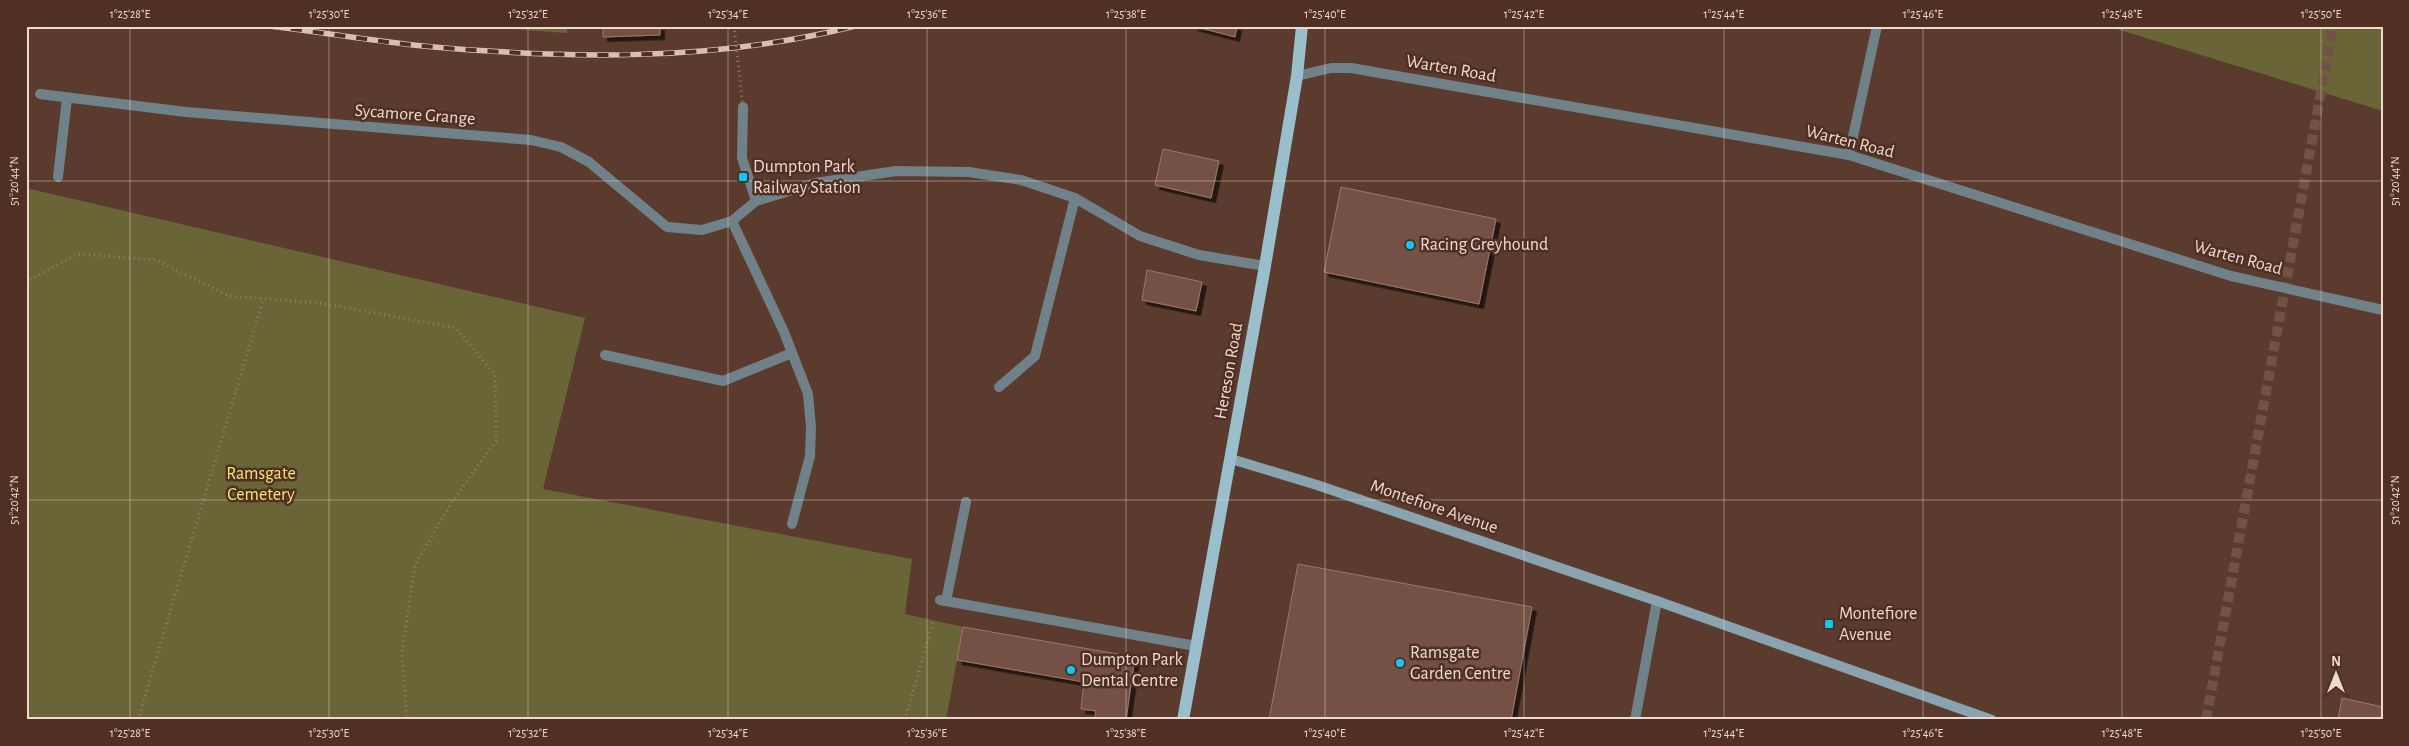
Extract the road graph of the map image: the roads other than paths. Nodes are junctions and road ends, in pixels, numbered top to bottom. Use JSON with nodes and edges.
{"nodes":[{"id":1,"x":1302,"y":26,"type":"edge"},
{"id":2,"x":1877,"y":26,"type":"edge"},
{"id":3,"x":1297,"y":76,"type":"junction"},
{"id":4,"x":40,"y":94,"type":"dead end"},
{"id":5,"x":67,"y":98,"type":"junction"},
{"id":6,"x":743,"y":107,"type":"road end"},
{"id":7,"x":1849,"y":155,"type":"junction"},
{"id":8,"x":58,"y":177,"type":"dead end"},
{"id":9,"x":1075,"y":198,"type":"junction"},
{"id":10,"x":756,"y":201,"type":"junction"},
{"id":11,"x":732,"y":221,"type":"junction"},
{"id":12,"x":1265,"y":266,"type":"junction"},
{"id":13,"x":2383,"y":310,"type":"edge"},
{"id":14,"x":792,"y":353,"type":"junction"},
{"id":15,"x":605,"y":355,"type":"dead end"},
{"id":16,"x":999,"y":387,"type":"dead end"},
{"id":17,"x":1231,"y":460,"type":"junction"},
{"id":18,"x":966,"y":502,"type":"dead end"},
{"id":19,"x":792,"y":524,"type":"dead end"},
{"id":20,"x":1657,"y":601,"type":"junction"},
{"id":21,"x":1196,"y":646,"type":"junction"},
{"id":22,"x":1183,"y":720,"type":"edge"},
{"id":23,"x":1635,"y":720,"type":"edge"},
{"id":24,"x":1992,"y":720,"type":"edge"}],
"edges":[{"from":1,"to":3,"type":"main road","name":"Hereson Road"},
{"from":2,"to":7,"type":"street"},
{"from":3,"to":7,"type":"street","name":"Warten Road"},
{"from":3,"to":12,"type":"main road","name":"Hereson Road"},
{"from":4,"to":5,"type":"street","name":"Sycamore Grange"},
{"from":5,"to":8,"type":"street"},
{"from":5,"to":11,"type":"street","name":"Sycamore Grange"},
{"from":6,"to":10,"type":"street"},
{"from":7,"to":13,"type":"street","name":"Warten Road"},
{"from":9,"to":10,"type":"street","name":"Sycamore Grange"},
{"from":9,"to":12,"type":"street","name":"Sycamore Grange"},
{"from":9,"to":16,"type":"street"},
{"from":10,"to":11,"type":"street","name":"Sycamore Grange"},
{"from":11,"to":14,"type":"street"},
{"from":12,"to":17,"type":"main road","name":"Hereson Road"},
{"from":14,"to":15,"type":"street"},
{"from":14,"to":19,"type":"street"},
{"from":17,"to":20,"type":"street","name":"Montefiore Avenue"},
{"from":17,"to":21,"type":"main road","name":"Hereson Road"},
{"from":18,"to":21,"type":"street"},
{"from":20,"to":23,"type":"street"},
{"from":20,"to":24,"type":"street","name":"Montefiore Avenue"},
{"from":21,"to":22,"type":"main road","name":"Hereson Road"}]}
